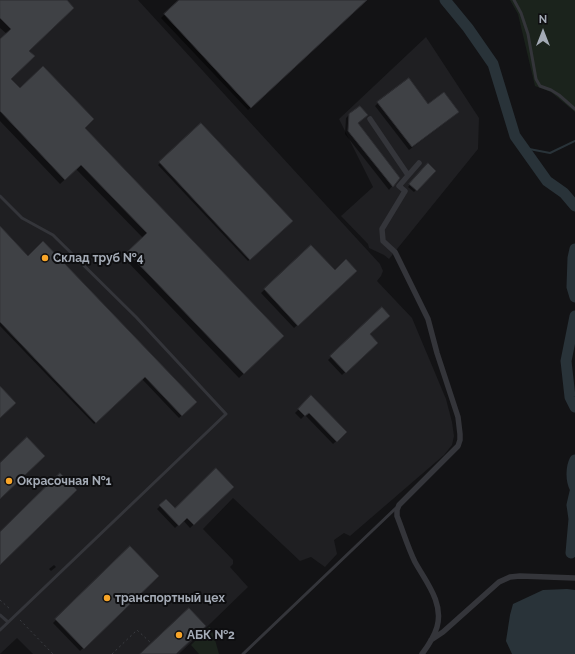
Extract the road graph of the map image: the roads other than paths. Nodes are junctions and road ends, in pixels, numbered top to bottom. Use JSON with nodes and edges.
{"nodes":[{"id":1,"x":514,"y":0,"type":"edge"},
{"id":2,"x":575,"y":109,"type":"edge"},
{"id":3,"x":370,"y":119,"type":"dead end"},
{"id":4,"x":418,"y":163,"type":"dead end"},
{"id":5,"x":408,"y":175,"type":"junction"},
{"id":6,"x":0,"y":196,"type":"edge"},
{"id":7,"x":399,"y":505,"type":"junction"},
{"id":8,"x":575,"y":578,"type":"edge"},
{"id":9,"x":0,"y":615,"type":"edge"},
{"id":10,"x":8,"y":622,"type":"junction"},
{"id":11,"x":0,"y":630,"type":"edge"},
{"id":12,"x":431,"y":640,"type":"junction"},
{"id":13,"x":243,"y":654,"type":"edge"},
{"id":14,"x":422,"y":654,"type":"edge"}],
"edges":[{"from":1,"to":2,"type":"lane"},
{"from":3,"to":5,"type":"street"},
{"from":4,"to":5,"type":"street"},
{"from":5,"to":7,"type":"street"},
{"from":6,"to":10,"type":"lane"},
{"from":7,"to":12,"type":"street"},
{"from":7,"to":13,"type":"lane"},
{"from":8,"to":12,"type":"street"},
{"from":9,"to":10,"type":"lane"},
{"from":10,"to":11,"type":"lane"},
{"from":12,"to":14,"type":"street"}]}
